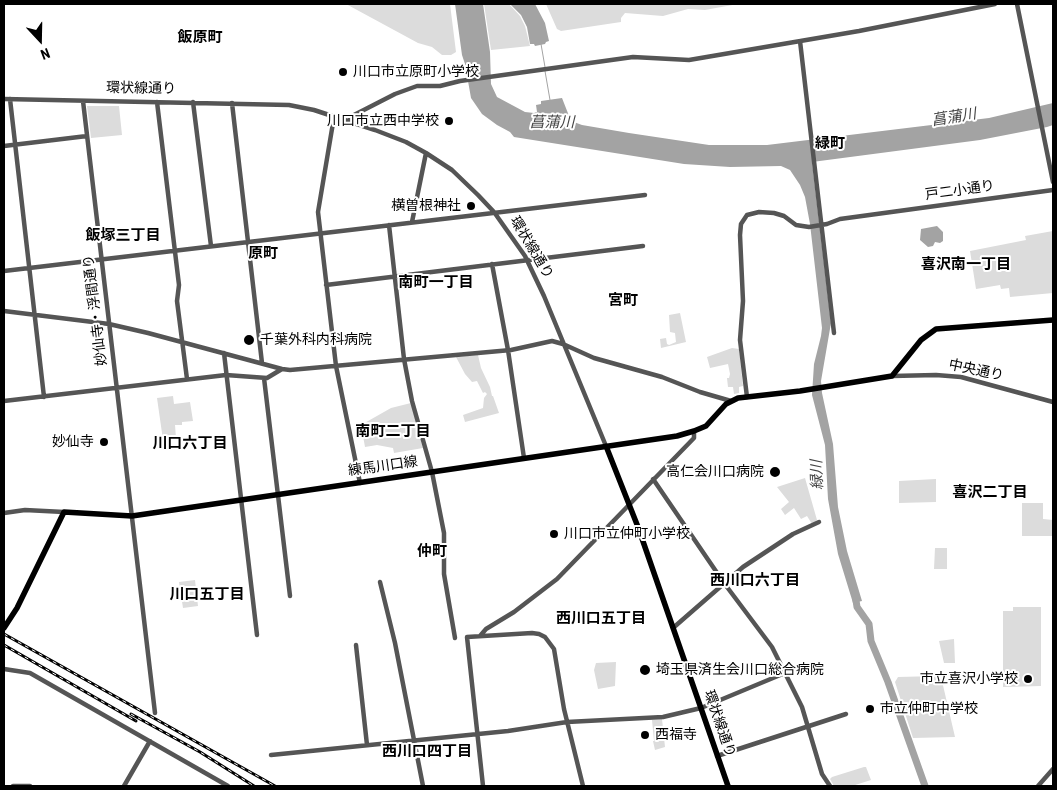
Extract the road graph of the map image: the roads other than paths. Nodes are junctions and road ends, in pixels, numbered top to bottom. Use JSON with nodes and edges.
{"nodes":[{"id":1,"x":996,"y":4,"type":"edge"},
{"id":2,"x":1017,"y":4,"type":"edge"},
{"id":3,"x":800,"y":41,"type":"junction"},
{"id":4,"x":4,"y":99,"type":"edge"},
{"id":5,"x":10,"y":100,"type":"junction"},
{"id":6,"x":83,"y":101,"type":"junction"},
{"id":7,"x":157,"y":102,"type":"junction"},
{"id":8,"x":193,"y":102,"type":"junction"},
{"id":9,"x":232,"y":103,"type":"junction"},
{"id":10,"x":334,"y":117,"type":"junction"},
{"id":11,"x":348,"y":121,"type":"junction"},
{"id":12,"x":87,"y":136,"type":"junction"},
{"id":13,"x":14,"y":145,"type":"junction"},
{"id":14,"x":4,"y":146,"type":"edge"},
{"id":15,"x":426,"y":153,"type":"junction"},
{"id":16,"x":1053,"y":182,"type":"edge"},
{"id":17,"x":1053,"y":190,"type":"edge"},
{"id":18,"x":645,"y":195,"type":"dead end"},
{"id":19,"x":494,"y":212,"type":"junction"},
{"id":20,"x":412,"y":222,"type":"junction"},
{"id":21,"x":390,"y":225,"type":"junction"},
{"id":22,"x":822,"y":225,"type":"junction"},
{"id":23,"x":320,"y":233,"type":"junction"},
{"id":24,"x":248,"y":242,"type":"junction"},
{"id":25,"x":211,"y":246,"type":"junction"},
{"id":26,"x":643,"y":246,"type":"dead end"},
{"id":27,"x":175,"y":250,"type":"junction"},
{"id":28,"x":102,"y":260,"type":"junction"},
{"id":29,"x":527,"y":260,"type":"junction"},
{"id":30,"x":492,"y":264,"type":"junction"},
{"id":31,"x":29,"y":268,"type":"junction"},
{"id":32,"x":4,"y":271,"type":"edge"},
{"id":33,"x":395,"y":276,"type":"junction"},
{"id":34,"x":326,"y":285,"type":"junction"},
{"id":35,"x":4,"y":310,"type":"edge"},
{"id":36,"x":34,"y":314,"type":"junction"},
{"id":37,"x":1053,"y":320,"type":"edge"},
{"id":38,"x":109,"y":324,"type":"junction"},
{"id":39,"x":834,"y":333,"type":"dead end"},
{"id":40,"x":182,"y":342,"type":"junction"},
{"id":41,"x":564,"y":344,"type":"junction"},
{"id":42,"x":508,"y":350,"type":"junction"},
{"id":43,"x":224,"y":353,"type":"junction"},
{"id":44,"x":404,"y":359,"type":"junction"},
{"id":45,"x":262,"y":363,"type":"junction"},
{"id":46,"x":336,"y":366,"type":"junction"},
{"id":47,"x":282,"y":369,"type":"junction"},
{"id":48,"x":226,"y":375,"type":"junction"},
{"id":49,"x":892,"y":376,"type":"junction"},
{"id":50,"x":264,"y":378,"type":"junction"},
{"id":51,"x":187,"y":379,"type":"junction"},
{"id":52,"x":116,"y":388,"type":"junction"},
{"id":53,"x":44,"y":397,"type":"junction"},
{"id":54,"x":747,"y":397,"type":"junction"},
{"id":55,"x":731,"y":401,"type":"junction"},
{"id":56,"x":4,"y":402,"type":"edge"},
{"id":57,"x":1053,"y":402,"type":"edge"},
{"id":58,"x":694,"y":431,"type":"junction"},
{"id":59,"x":606,"y":446,"type":"junction"},
{"id":60,"x":524,"y":458,"type":"junction"},
{"id":61,"x":432,"y":472,"type":"junction"},
{"id":62,"x":653,"y":480,"type":"junction"},
{"id":63,"x":360,"y":483,"type":"junction"},
{"id":64,"x":278,"y":495,"type":"junction"},
{"id":65,"x":241,"y":500,"type":"junction"},
{"id":66,"x":630,"y":504,"type":"junction"},
{"id":67,"x":4,"y":512,"type":"edge"},
{"id":68,"x":64,"y":512,"type":"junction"},
{"id":69,"x":132,"y":516,"type":"junction"},
{"id":70,"x":819,"y":522,"type":"dead end"},
{"id":71,"x":380,"y":582,"type":"dead end"},
{"id":72,"x":724,"y":583,"type":"junction"},
{"id":73,"x":290,"y":596,"type":"dead end"},
{"id":74,"x":4,"y":628,"type":"edge"},
{"id":75,"x":673,"y":628,"type":"junction"},
{"id":76,"x":257,"y":634,"type":"dead end"},
{"id":77,"x":480,"y":636,"type":"junction"},
{"id":78,"x":455,"y":638,"type":"dead end"},
{"id":79,"x":356,"y":645,"type":"dead end"},
{"id":80,"x":4,"y":669,"type":"edge"},
{"id":81,"x":785,"y":673,"type":"junction"},
{"id":82,"x":701,"y":708,"type":"junction"},
{"id":83,"x":155,"y":713,"type":"dead end"},
{"id":84,"x":846,"y":714,"type":"dead end"},
{"id":85,"x":567,"y":722,"type":"junction"},
{"id":86,"x":808,"y":726,"type":"junction"},
{"id":87,"x":478,"y":735,"type":"junction"},
{"id":88,"x":150,"y":741,"type":"junction"},
{"id":89,"x":414,"y":741,"type":"junction"},
{"id":90,"x":367,"y":745,"type":"junction"},
{"id":91,"x":271,"y":755,"type":"dead end"},
{"id":92,"x":717,"y":756,"type":"junction"},
{"id":93,"x":1053,"y":769,"type":"edge"},
{"id":94,"x":13,"y":786,"type":"edge"},
{"id":95,"x":30,"y":786,"type":"edge"},
{"id":96,"x":124,"y":786,"type":"edge"},
{"id":97,"x":228,"y":786,"type":"edge"},
{"id":98,"x":423,"y":786,"type":"edge"},
{"id":99,"x":483,"y":786,"type":"edge"},
{"id":100,"x":583,"y":786,"type":"edge"},
{"id":101,"x":728,"y":786,"type":"edge"},
{"id":102,"x":830,"y":786,"type":"edge"},
{"id":103,"x":1038,"y":786,"type":"edge"}],
"edges":[{"from":1,"to":3,"type":"street"},
{"from":2,"to":16,"type":"street"},
{"from":3,"to":11,"type":"street"},
{"from":3,"to":22,"type":"street"},
{"from":4,"to":5,"type":"street","name":"環状線通り"},
{"from":5,"to":6,"type":"street","name":"環状線通り"},
{"from":5,"to":13,"type":"street"},
{"from":6,"to":7,"type":"street","name":"環状線通り"},
{"from":6,"to":12,"type":"street","name":"妙仙寺・浮間通り"},
{"from":7,"to":8,"type":"street","name":"環状線通り"},
{"from":7,"to":27,"type":"street"},
{"from":8,"to":9,"type":"street","name":"環状線通り"},
{"from":8,"to":25,"type":"street"},
{"from":9,"to":10,"type":"street","name":"環状線通り"},
{"from":9,"to":24,"type":"street"},
{"from":10,"to":11,"type":"street","name":"環状線通り"},
{"from":10,"to":23,"type":"street"},
{"from":11,"to":15,"type":"street","name":"環状線通り"},
{"from":12,"to":13,"type":"street"},
{"from":12,"to":28,"type":"street","name":"妙仙寺・浮間通り"},
{"from":13,"to":14,"type":"street"},
{"from":13,"to":31,"type":"street"},
{"from":15,"to":19,"type":"street","name":"環状線通り"},
{"from":15,"to":20,"type":"street"},
{"from":17,"to":22,"type":"street","name":"戸二小通り"},
{"from":18,"to":19,"type":"street"},
{"from":19,"to":20,"type":"street"},
{"from":19,"to":29,"type":"street","name":"環状線通り"},
{"from":20,"to":21,"type":"street"},
{"from":21,"to":23,"type":"street"},
{"from":21,"to":33,"type":"street"},
{"from":22,"to":39,"type":"street"},
{"from":22,"to":54,"type":"street","name":"戸二小通り"},
{"from":23,"to":24,"type":"street"},
{"from":23,"to":34,"type":"street"},
{"from":24,"to":25,"type":"street"},
{"from":24,"to":45,"type":"street"},
{"from":25,"to":27,"type":"street"},
{"from":26,"to":29,"type":"street"},
{"from":27,"to":28,"type":"street"},
{"from":27,"to":40,"type":"street"},
{"from":28,"to":31,"type":"street"},
{"from":28,"to":38,"type":"street","name":"妙仙寺・浮間通り"},
{"from":29,"to":30,"type":"street"},
{"from":29,"to":41,"type":"street","name":"環状線通り"},
{"from":30,"to":33,"type":"street"},
{"from":30,"to":42,"type":"street"},
{"from":31,"to":32,"type":"street"},
{"from":31,"to":36,"type":"street"},
{"from":33,"to":34,"type":"street"},
{"from":33,"to":44,"type":"street"},
{"from":34,"to":46,"type":"street"},
{"from":35,"to":36,"type":"street"},
{"from":36,"to":38,"type":"street"},
{"from":36,"to":53,"type":"street"},
{"from":37,"to":49,"type":"main road"},
{"from":38,"to":40,"type":"street"},
{"from":38,"to":52,"type":"street","name":"妙仙寺・浮間通り"},
{"from":40,"to":43,"type":"street"},
{"from":40,"to":51,"type":"street"},
{"from":41,"to":42,"type":"street"},
{"from":41,"to":55,"type":"street"},
{"from":41,"to":59,"type":"street","name":"環状線通り"},
{"from":42,"to":44,"type":"street"},
{"from":42,"to":60,"type":"street"},
{"from":43,"to":45,"type":"street"},
{"from":43,"to":48,"type":"street"},
{"from":44,"to":46,"type":"street"},
{"from":44,"to":61,"type":"street"},
{"from":45,"to":47,"type":"street"},
{"from":46,"to":47,"type":"street"},
{"from":46,"to":63,"type":"street"},
{"from":47,"to":50,"type":"street"},
{"from":48,"to":50,"type":"street"},
{"from":48,"to":51,"type":"street"},
{"from":48,"to":65,"type":"street"},
{"from":49,"to":54,"type":"main road"},
{"from":49,"to":57,"type":"street","name":"中央通り"},
{"from":50,"to":64,"type":"street"},
{"from":51,"to":52,"type":"street"},
{"from":52,"to":53,"type":"street"},
{"from":52,"to":69,"type":"street","name":"妙仙寺・浮間通り"},
{"from":53,"to":56,"type":"street"},
{"from":54,"to":55,"type":"main road"},
{"from":55,"to":58,"type":"main road","name":"練馬川口線"},
{"from":58,"to":59,"type":"main road","name":"練馬川口線"},
{"from":58,"to":62,"type":"street"},
{"from":59,"to":60,"type":"main road","name":"練馬川口線"},
{"from":59,"to":66,"type":"main road","name":"環状線通り"},
{"from":60,"to":61,"type":"main road","name":"練馬川口線"},
{"from":61,"to":63,"type":"main road","name":"練馬川口線"},
{"from":61,"to":78,"type":"street"},
{"from":62,"to":66,"type":"street"},
{"from":62,"to":72,"type":"street"},
{"from":63,"to":64,"type":"main road","name":"練馬川口線"},
{"from":64,"to":65,"type":"main road","name":"練馬川口線"},
{"from":64,"to":73,"type":"street"},
{"from":65,"to":69,"type":"main road","name":"練馬川口線"},
{"from":65,"to":76,"type":"street"},
{"from":66,"to":75,"type":"main road","name":"環状線通り"},
{"from":66,"to":77,"type":"street"},
{"from":67,"to":68,"type":"street"},
{"from":68,"to":69,"type":"main road","name":"練馬川口線"},
{"from":68,"to":74,"type":"main road"},
{"from":69,"to":83,"type":"street","name":"妙仙寺・浮間通り"},
{"from":70,"to":72,"type":"street"},
{"from":71,"to":89,"type":"street"},
{"from":72,"to":75,"type":"street"},
{"from":72,"to":81,"type":"street"},
{"from":75,"to":82,"type":"main road","name":"環状線通り"},
{"from":77,"to":85,"type":"street"},
{"from":77,"to":87,"type":"street"},
{"from":79,"to":90,"type":"street"},
{"from":80,"to":88,"type":"street"},
{"from":81,"to":82,"type":"street"},
{"from":81,"to":86,"type":"street"},
{"from":82,"to":85,"type":"street"},
{"from":82,"to":92,"type":"main road","name":"環状線通り"},
{"from":84,"to":86,"type":"street"},
{"from":85,"to":87,"type":"street"},
{"from":85,"to":100,"type":"street"},
{"from":86,"to":92,"type":"street"},
{"from":86,"to":102,"type":"street"},
{"from":87,"to":89,"type":"street"},
{"from":87,"to":99,"type":"street"},
{"from":88,"to":96,"type":"street"},
{"from":88,"to":97,"type":"street"},
{"from":89,"to":90,"type":"street"},
{"from":89,"to":98,"type":"street"},
{"from":90,"to":91,"type":"street"},
{"from":92,"to":101,"type":"main road","name":"環状線通り"},
{"from":93,"to":103,"type":"street"},
{"from":94,"to":95,"type":"street"}]}
